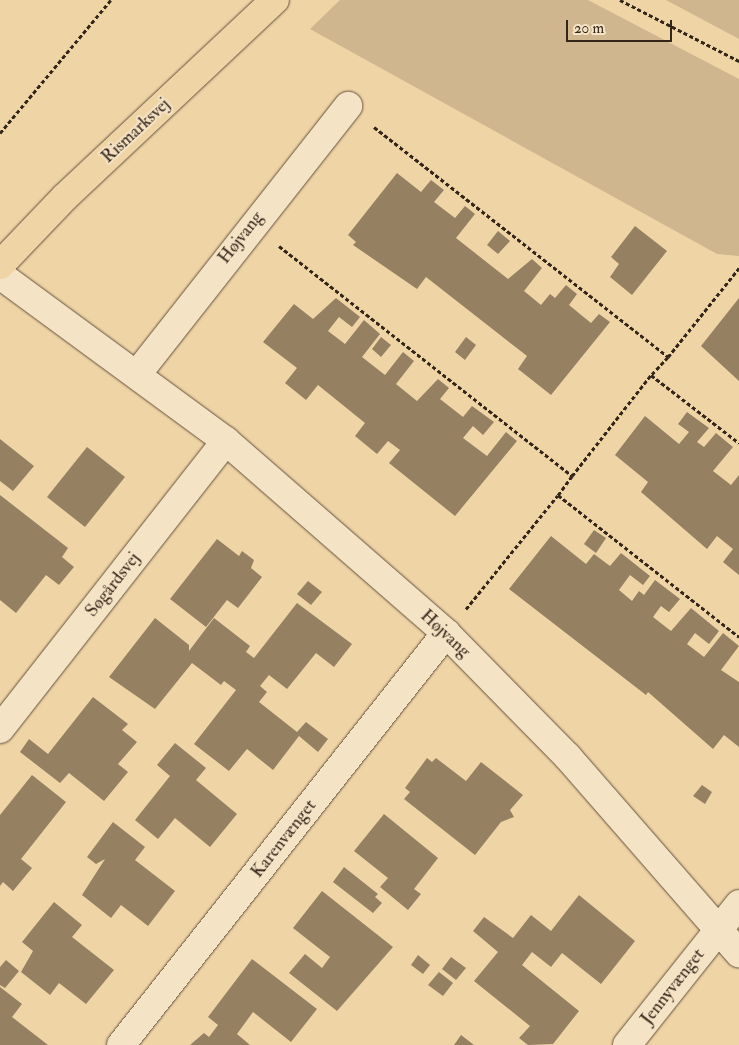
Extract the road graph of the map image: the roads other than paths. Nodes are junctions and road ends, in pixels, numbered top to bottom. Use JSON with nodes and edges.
{"nodes":[{"id":1,"x":275,"y":0,"type":"edge"},
{"id":2,"x":348,"y":106,"type":"road end"},
{"id":3,"x":0,"y":265,"type":"edge"},
{"id":4,"x":0,"y":275,"type":"edge"},
{"id":5,"x":138,"y":373,"type":"junction"},
{"id":6,"x":226,"y":441,"type":"junction"},
{"id":7,"x":446,"y":634,"type":"junction"},
{"id":8,"x":0,"y":728,"type":"edge"},
{"id":9,"x":739,"y":904,"type":"edge"},
{"id":10,"x":719,"y":928,"type":"junction"},
{"id":11,"x":739,"y":953,"type":"edge"},
{"id":12,"x":121,"y":1045,"type":"edge"},
{"id":13,"x":626,"y":1045,"type":"edge"}],
"edges":[{"from":1,"to":3,"type":"main road","name":"Rismarksvej"},
{"from":2,"to":5,"type":"street","name":"Højvang"},
{"from":4,"to":5,"type":"street","name":"Højvang"},
{"from":5,"to":6,"type":"street","name":"Højvang"},
{"from":6,"to":7,"type":"street","name":"Højvang"},
{"from":6,"to":8,"type":"street","name":"Søgårdsvej"},
{"from":7,"to":10,"type":"street","name":"Højvang"},
{"from":7,"to":12,"type":"street","name":"Karenvænget"},
{"from":9,"to":10,"type":"street"},
{"from":10,"to":11,"type":"street","name":"Højvang"},
{"from":10,"to":13,"type":"street","name":"Jennyvænget"}]}
